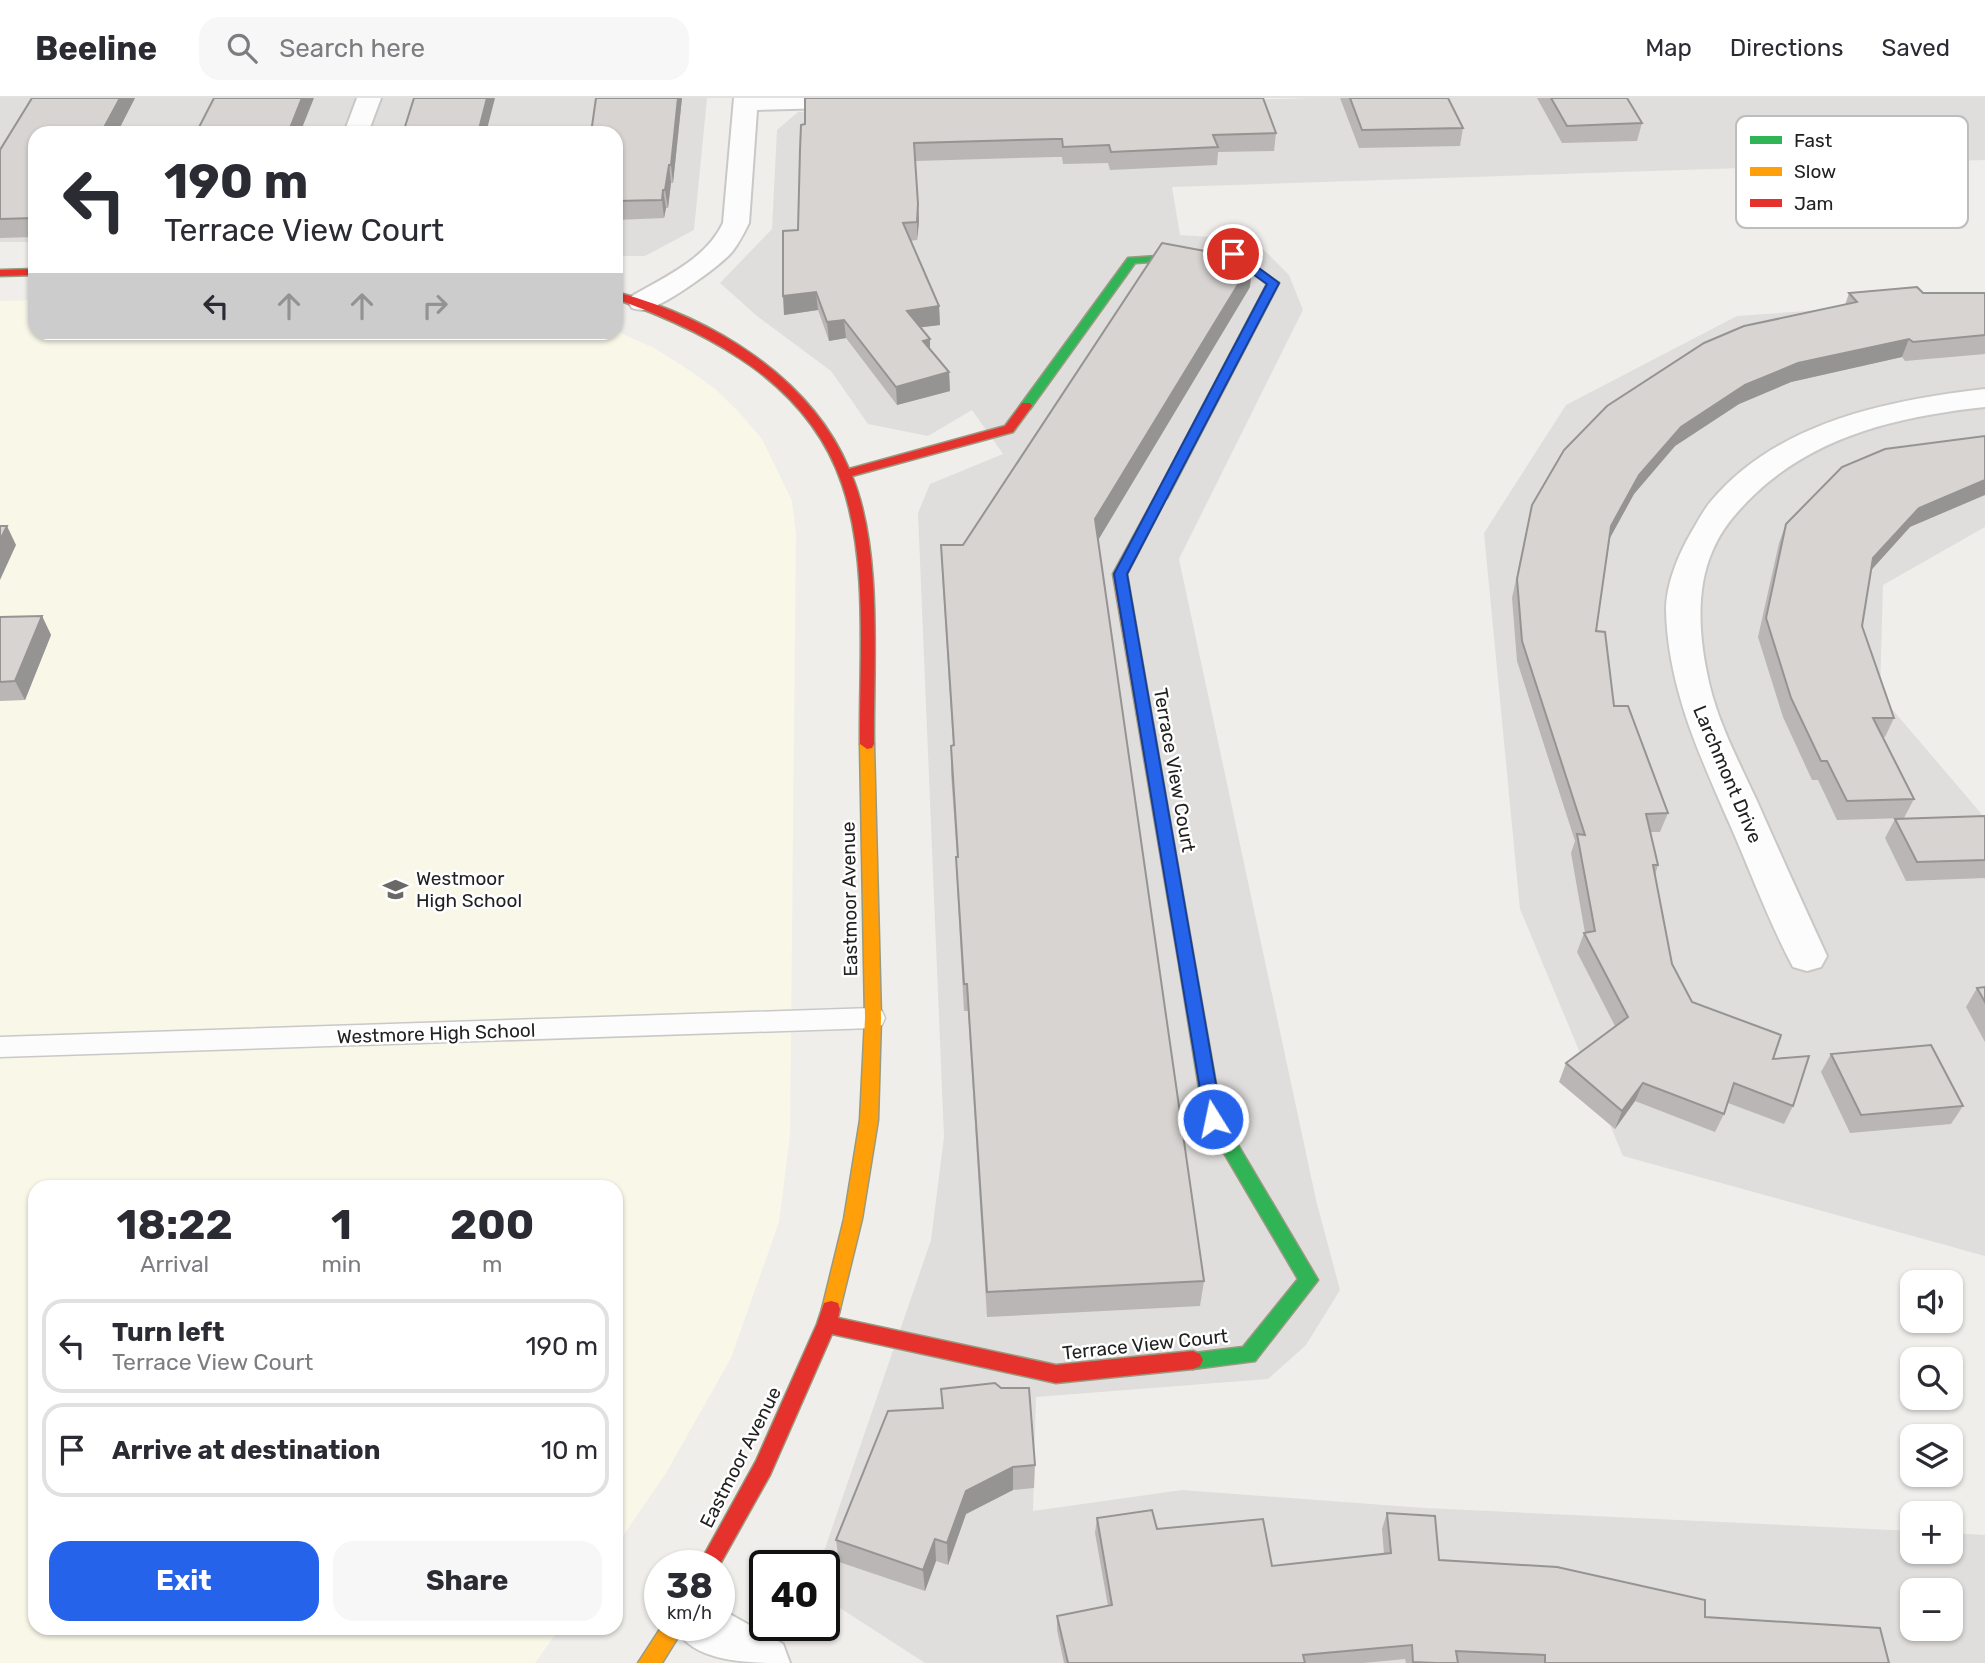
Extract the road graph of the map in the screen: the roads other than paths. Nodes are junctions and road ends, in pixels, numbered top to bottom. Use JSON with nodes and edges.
{"nodes":[{"id":1,"x":369,"y":98,"type":"edge"},
{"id":2,"x":950,"y":98,"type":"edge"},
{"id":3,"x":746,"y":101,"type":"edge"},
{"id":4,"x":359,"y":126,"type":"edge"},
{"id":5,"x":28,"y":272,"type":"edge"},
{"id":6,"x":0,"y":273,"type":"edge"},
{"id":7,"x":623,"y":297,"type":"edge"},
{"id":8,"x":642,"y":302,"type":"junction"},
{"id":9,"x":1985,"y":398,"type":"edge"},
{"id":10,"x":845,"y":474,"type":"junction"},
{"id":11,"x":1807,"y":956,"type":"dead end"},
{"id":12,"x":873,"y":1018,"type":"junction"},
{"id":13,"x":0,"y":1047,"type":"edge"},
{"id":14,"x":827,"y":1324,"type":"junction"},
{"id":15,"x":717,"y":1550,"type":"edge"},
{"id":16,"x":664,"y":1641,"type":"edge"},
{"id":17,"x":726,"y":1641,"type":"edge"},
{"id":18,"x":649,"y":1663,"type":"edge"},
{"id":19,"x":764,"y":1663,"type":"edge"}],
"edges":[{"from":1,"to":4,"type":"street"},
{"from":2,"to":3,"type":"street"},
{"from":3,"to":8,"type":"street"},
{"from":5,"to":6,"type":"street"},
{"from":7,"to":8,"type":"street","name":"Eastmoor Avenue"},
{"from":8,"to":10,"type":"street","name":"Eastmoor Avenue"},
{"from":9,"to":11,"type":"street","name":"Larchmont Drive"},
{"from":10,"to":12,"type":"street","name":"Eastmoor Avenue"},
{"from":10,"to":14,"type":"street","name":"Terrace View Court"},
{"from":12,"to":13,"type":"lane","name":"Westmore High School"},
{"from":12,"to":14,"type":"street","name":"Eastmoor Avenue"},
{"from":14,"to":15,"type":"street","name":"Eastmoor Avenue"},
{"from":16,"to":18,"type":"street"},
{"from":17,"to":19,"type":"street"}]}
